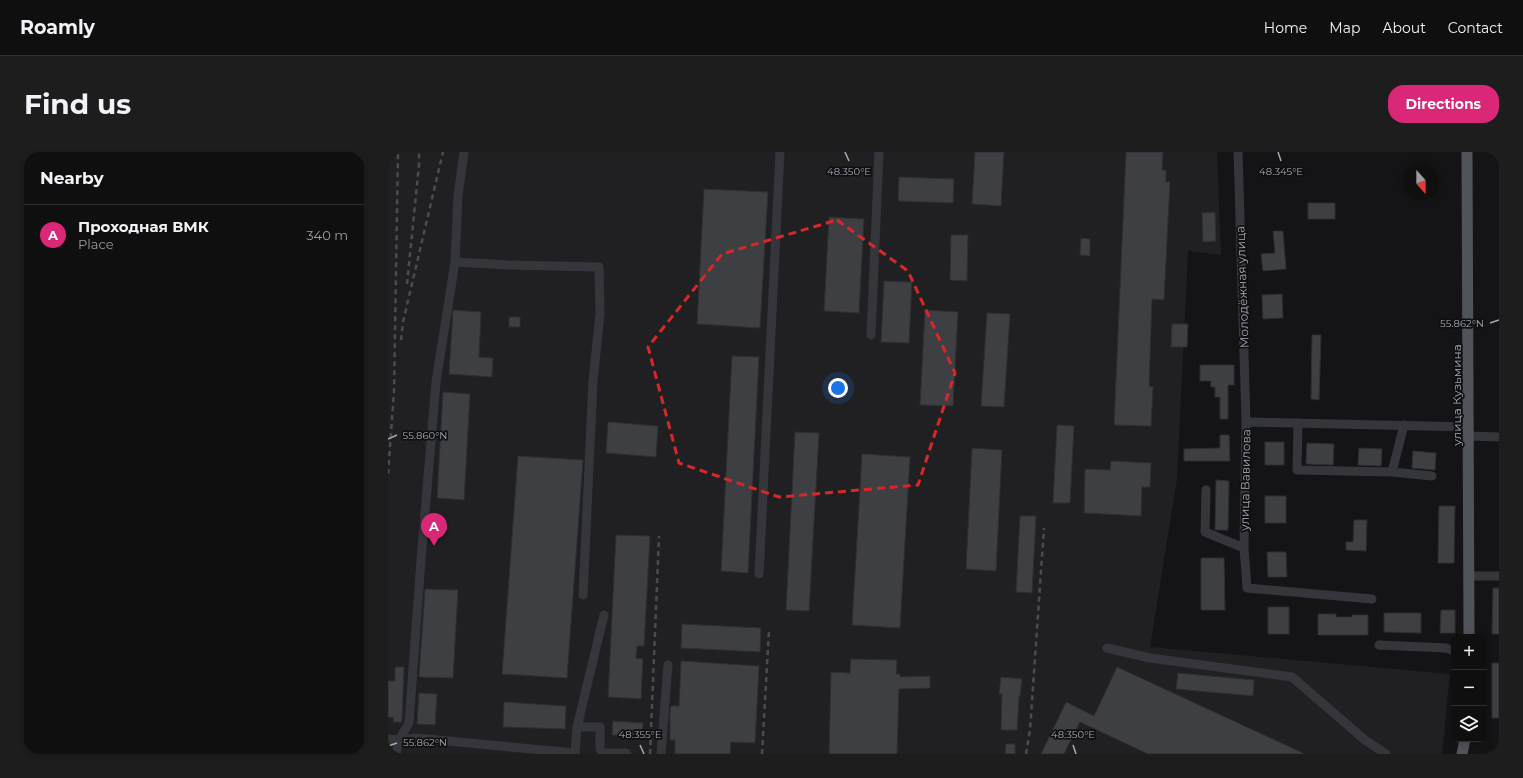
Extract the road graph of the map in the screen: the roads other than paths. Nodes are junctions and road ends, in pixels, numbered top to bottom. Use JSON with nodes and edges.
{"nodes":[{"id":1,"x":464,"y":152,"type":"edge"},
{"id":2,"x":780,"y":152,"type":"edge"},
{"id":3,"x":879,"y":152,"type":"edge"},
{"id":4,"x":1238,"y":152,"type":"edge"},
{"id":5,"x":1468,"y":152,"type":"edge"},
{"id":6,"x":454,"y":262,"type":"junction"},
{"id":7,"x":872,"y":335,"type":"dead end"},
{"id":8,"x":1246,"y":422,"type":"junction"},
{"id":9,"x":1298,"y":423,"type":"junction"},
{"id":10,"x":1404,"y":426,"type":"junction"},
{"id":11,"x":1469,"y":431,"type":"junction"},
{"id":12,"x":1499,"y":437,"type":"edge"},
{"id":13,"x":1392,"y":472,"type":"junction"},
{"id":14,"x":1432,"y":476,"type":"dead end"},
{"id":15,"x":1206,"y":490,"type":"dead end"},
{"id":16,"x":1244,"y":548,"type":"junction"},
{"id":17,"x":759,"y":574,"type":"dead end"},
{"id":18,"x":1469,"y":576,"type":"junction"},
{"id":19,"x":1499,"y":576,"type":"edge"},
{"id":20,"x":583,"y":595,"type":"dead end"},
{"id":21,"x":1372,"y":599,"type":"dead end"},
{"id":22,"x":604,"y":615,"type":"dead end"},
{"id":23,"x":1469,"y":634,"type":"edge"},
{"id":24,"x":1379,"y":645,"type":"dead end"},
{"id":25,"x":1107,"y":648,"type":"dead end"},
{"id":26,"x":1451,"y":650,"type":"edge"},
{"id":27,"x":668,"y":665,"type":"dead end"},
{"id":28,"x":577,"y":727,"type":"junction"},
{"id":29,"x":388,"y":739,"type":"edge"},
{"id":30,"x":399,"y":740,"type":"junction"},
{"id":31,"x":1464,"y":742,"type":"edge"},
{"id":32,"x":575,"y":753,"type":"edge"},
{"id":33,"x":396,"y":754,"type":"edge"},
{"id":34,"x":627,"y":754,"type":"edge"},
{"id":35,"x":661,"y":754,"type":"edge"},
{"id":36,"x":1386,"y":754,"type":"edge"},
{"id":37,"x":1462,"y":754,"type":"edge"}],
"edges":[{"from":1,"to":6,"type":"street"},
{"from":2,"to":17,"type":"street"},
{"from":3,"to":7,"type":"street"},
{"from":4,"to":8,"type":"street","name":"Молодёжная улица"},
{"from":5,"to":11,"type":"main road","name":"улица Кузьмина"},
{"from":6,"to":20,"type":"street"},
{"from":6,"to":30,"type":"street"},
{"from":8,"to":9,"type":"street","name":"улица Вавилова"},
{"from":8,"to":16,"type":"street","name":"улица Вавилова"},
{"from":9,"to":10,"type":"street","name":"улица Вавилова"},
{"from":9,"to":13,"type":"street"},
{"from":10,"to":11,"type":"street","name":"улица Вавилова"},
{"from":10,"to":13,"type":"street"},
{"from":11,"to":12,"type":"street","name":"улица Вавилова"},
{"from":11,"to":18,"type":"main road","name":"улица Кузьмина"},
{"from":13,"to":14,"type":"street"},
{"from":15,"to":16,"type":"street"},
{"from":16,"to":21,"type":"street","name":"улица Вавилова"},
{"from":18,"to":19,"type":"street"},
{"from":18,"to":23,"type":"main road","name":"улица Кузьмина"},
{"from":22,"to":28,"type":"street"},
{"from":24,"to":26,"type":"street"},
{"from":25,"to":36,"type":"street"},
{"from":27,"to":35,"type":"street"},
{"from":28,"to":32,"type":"street"},
{"from":28,"to":34,"type":"street"},
{"from":29,"to":30,"type":"street"},
{"from":30,"to":32,"type":"street"},
{"from":30,"to":33,"type":"street"},
{"from":31,"to":37,"type":"main road"}]}
